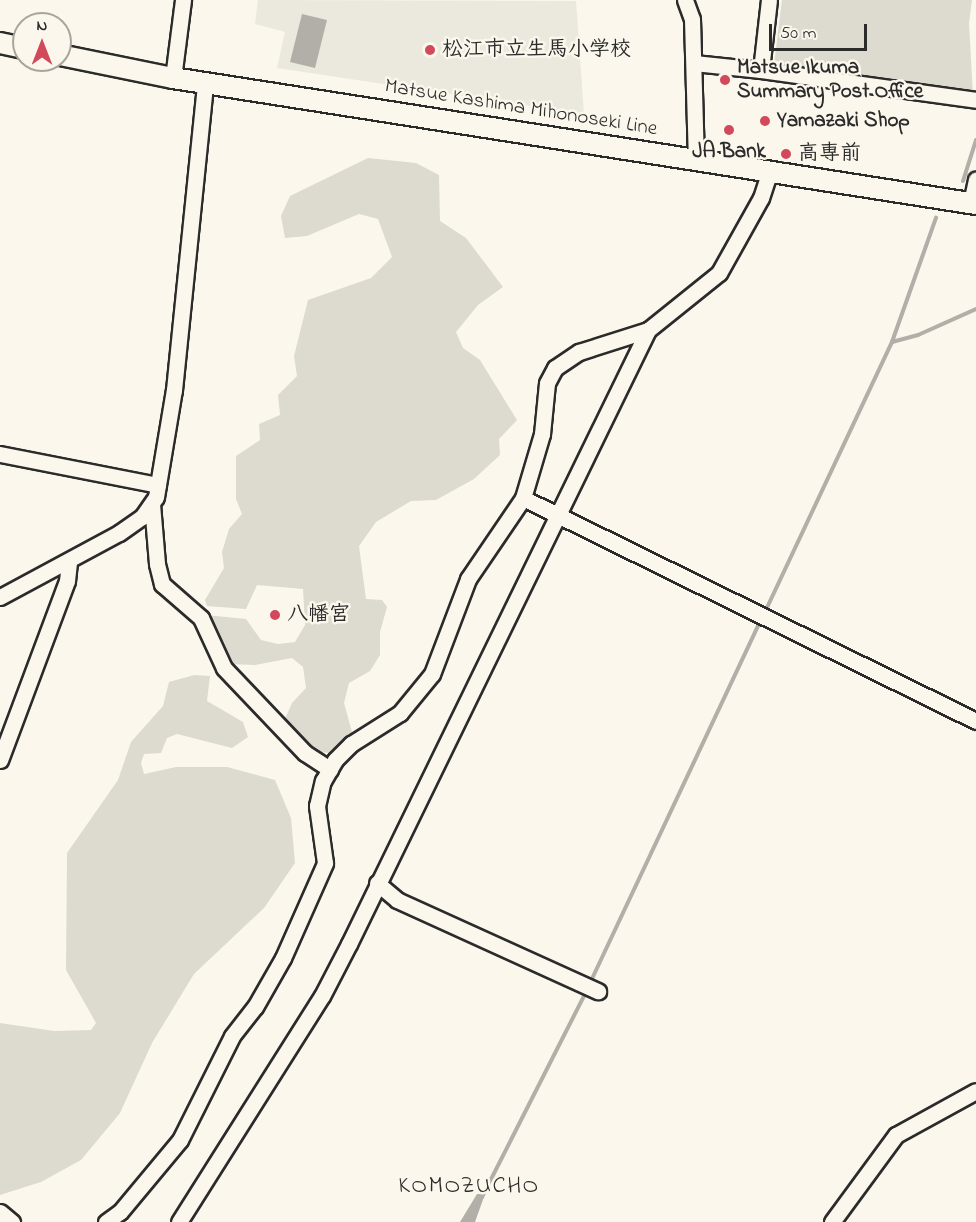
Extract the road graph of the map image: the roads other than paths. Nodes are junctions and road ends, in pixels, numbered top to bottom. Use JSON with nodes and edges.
{"nodes":[{"id":1,"x":183,"y":0,"type":"edge"},
{"id":2,"x":769,"y":0,"type":"edge"},
{"id":3,"x":689,"y":1,"type":"edge"},
{"id":4,"x":72,"y":57,"type":"edge"},
{"id":5,"x":694,"y":63,"type":"junction"},
{"id":6,"x":761,"y":70,"type":"junction"},
{"id":7,"x":173,"y":78,"type":"junction"},
{"id":8,"x":205,"y":83,"type":"junction"},
{"id":9,"x":976,"y":100,"type":"edge"},
{"id":10,"x":696,"y":159,"type":"junction"},
{"id":11,"x":770,"y":171,"type":"junction"},
{"id":12,"x":976,"y":180,"type":"edge"},
{"id":13,"x":973,"y":204,"type":"edge"},
{"id":14,"x":648,"y":330,"type":"junction"},
{"id":15,"x":0,"y":454,"type":"edge"},
{"id":16,"x":159,"y":485,"type":"junction"},
{"id":17,"x":523,"y":498,"type":"junction"},
{"id":18,"x":152,"y":504,"type":"junction"},
{"id":19,"x":557,"y":516,"type":"junction"},
{"id":20,"x":69,"y":563,"type":"junction"},
{"id":21,"x":0,"y":597,"type":"edge"},
{"id":22,"x":976,"y":721,"type":"edge"},
{"id":23,"x":0,"y":760,"type":"edge"},
{"id":24,"x":330,"y":769,"type":"junction"},
{"id":25,"x":377,"y":883,"type":"junction"},
{"id":26,"x":597,"y":991,"type":"dead end"},
{"id":27,"x":976,"y":1091,"type":"edge"},
{"id":28,"x":0,"y":1212,"type":"edge"},
{"id":29,"x":12,"y":1222,"type":"edge"},
{"id":30,"x":106,"y":1222,"type":"edge"},
{"id":31,"x":179,"y":1222,"type":"edge"},
{"id":32,"x":832,"y":1222,"type":"edge"}],
"edges":[{"from":1,"to":7,"type":"street"},
{"from":2,"to":6,"type":"street"},
{"from":3,"to":5,"type":"street"},
{"from":4,"to":7,"type":"main road","name":"Matsue Kashima Mihonoseki Line"},
{"from":5,"to":6,"type":"street"},
{"from":5,"to":10,"type":"street"},
{"from":6,"to":9,"type":"street"},
{"from":7,"to":8,"type":"main road","name":"Matsue Kashima Mihonoseki Line"},
{"from":8,"to":10,"type":"main road","name":"Matsue Kashima Mihonoseki Line"},
{"from":8,"to":16,"type":"street"},
{"from":10,"to":11,"type":"main road","name":"Matsue Kashima Mihonoseki Line"},
{"from":11,"to":13,"type":"main road","name":"Matsue Kashima Mihonoseki Line"},
{"from":11,"to":14,"type":"street"},
{"from":12,"to":13,"type":"street"},
{"from":14,"to":17,"type":"street"},
{"from":14,"to":19,"type":"street"},
{"from":15,"to":16,"type":"street"},
{"from":16,"to":18,"type":"street"},
{"from":17,"to":19,"type":"street"},
{"from":17,"to":24,"type":"street"},
{"from":18,"to":20,"type":"street"},
{"from":18,"to":24,"type":"street"},
{"from":19,"to":22,"type":"street"},
{"from":19,"to":25,"type":"street"},
{"from":20,"to":21,"type":"street"},
{"from":20,"to":23,"type":"street"},
{"from":24,"to":30,"type":"street"},
{"from":25,"to":26,"type":"street"},
{"from":25,"to":31,"type":"street"},
{"from":27,"to":32,"type":"street"},
{"from":28,"to":29,"type":"street"}]}
